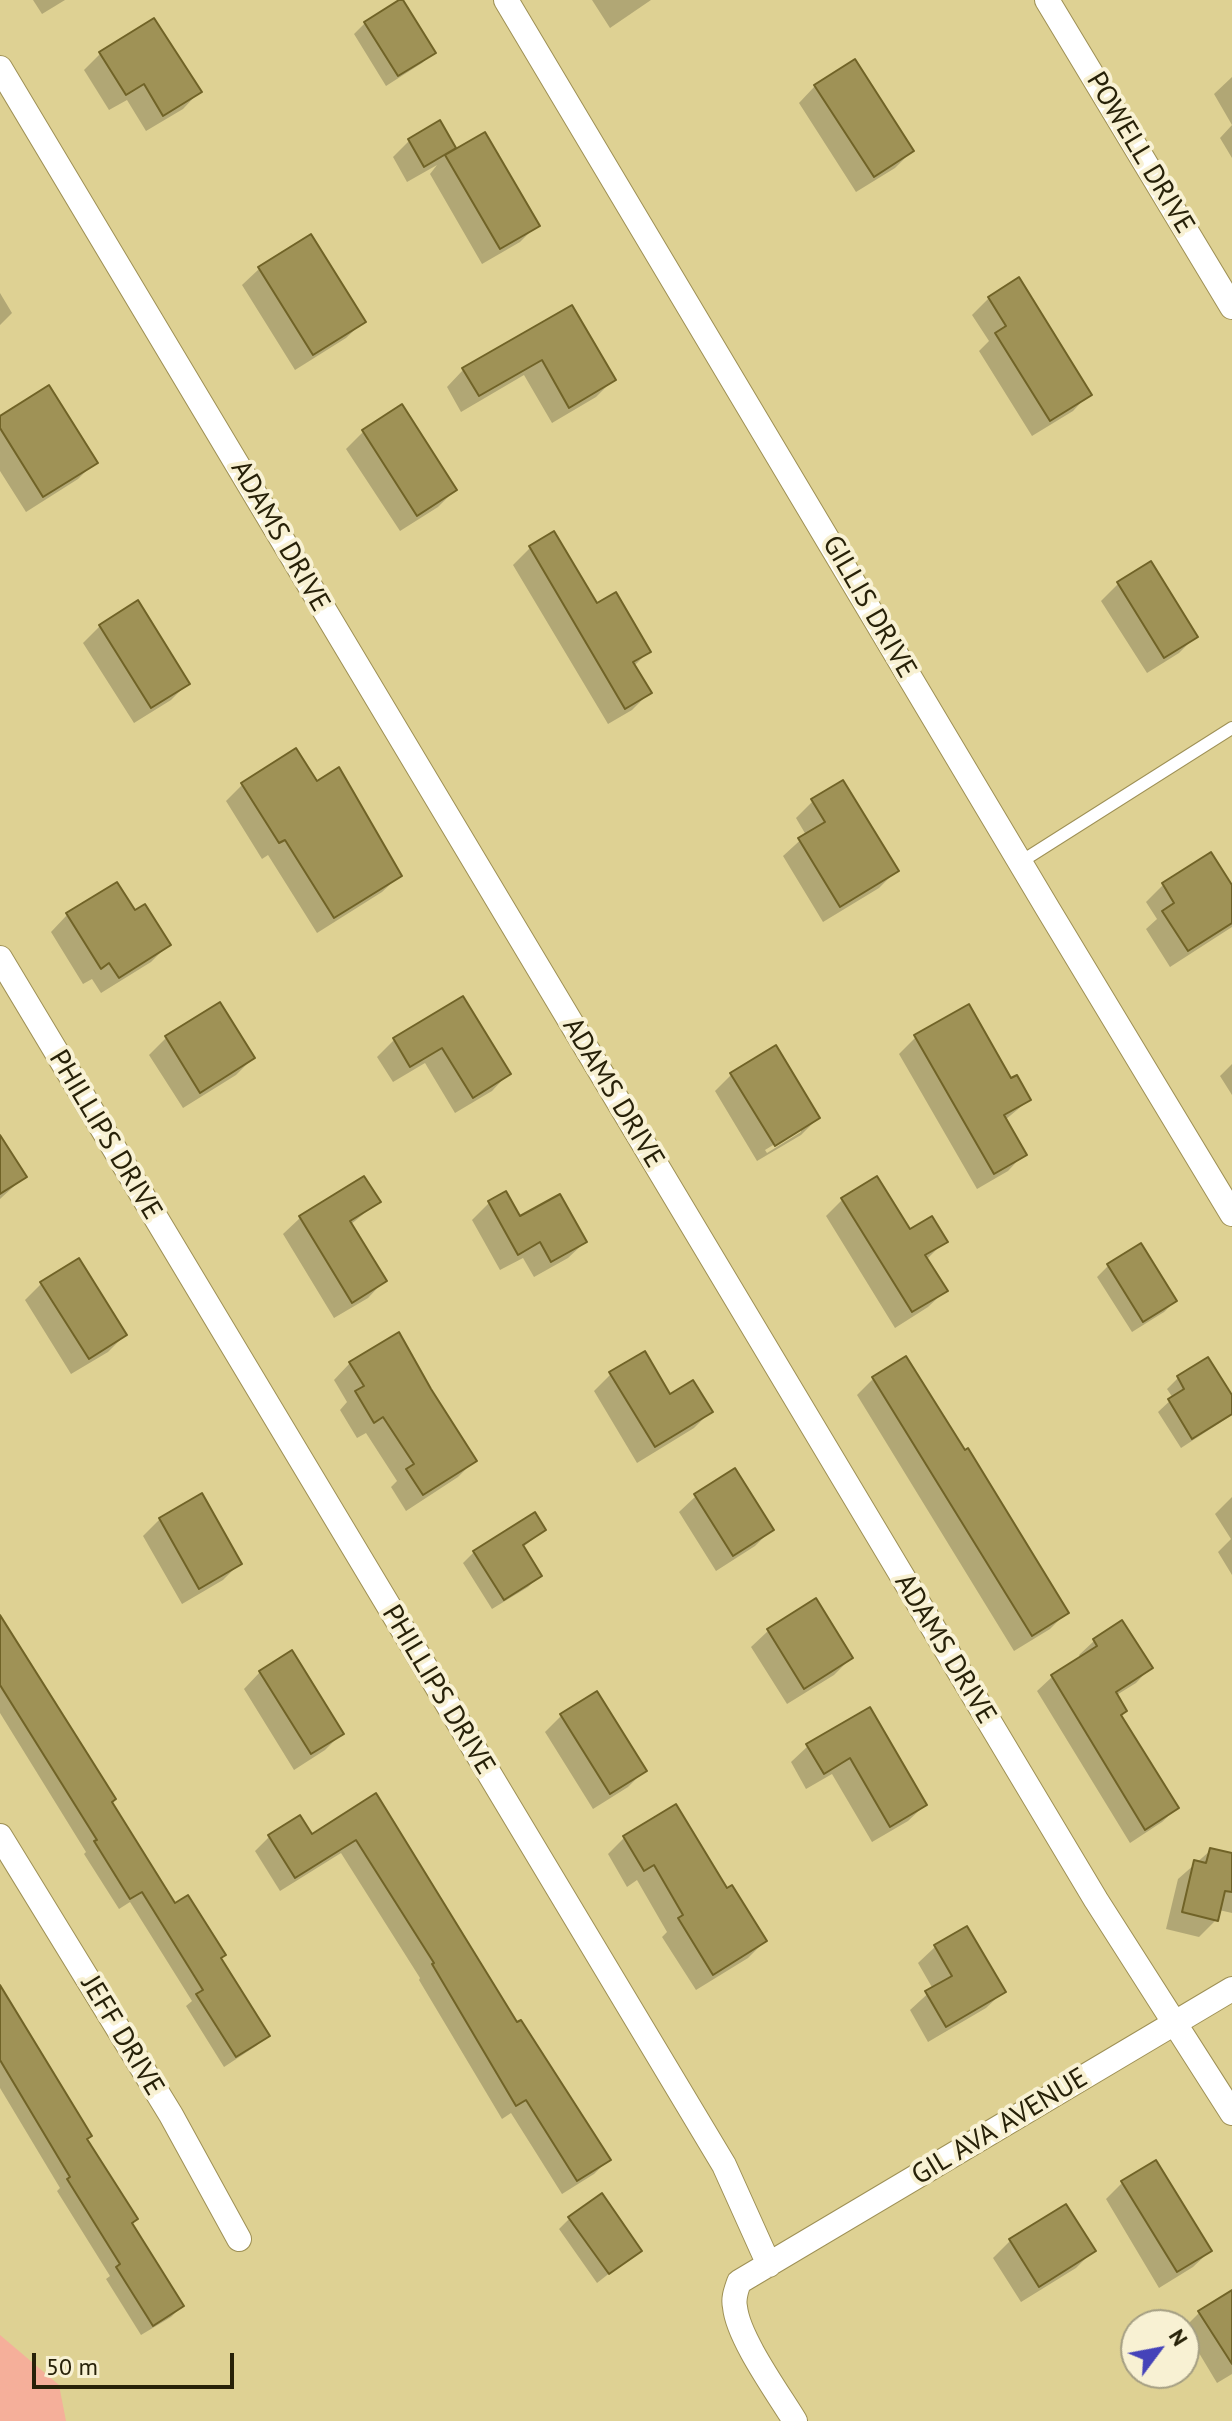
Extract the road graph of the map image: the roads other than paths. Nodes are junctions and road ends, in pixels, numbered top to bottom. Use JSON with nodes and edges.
{"nodes":[{"id":1,"x":506,"y":0,"type":"edge"},
{"id":2,"x":1047,"y":0,"type":"edge"},
{"id":3,"x":0,"y":68,"type":"edge"},
{"id":4,"x":8,"y":102,"type":"edge"},
{"id":5,"x":1232,"y":307,"type":"edge"},
{"id":6,"x":1232,"y":728,"type":"edge"},
{"id":7,"x":1019,"y":863,"type":"junction"},
{"id":8,"x":0,"y":958,"type":"edge"},
{"id":9,"x":1232,"y":1214,"type":"edge"},
{"id":10,"x":0,"y":1836,"type":"edge"},
{"id":11,"x":1232,"y":1989,"type":"edge"},
{"id":12,"x":1174,"y":2024,"type":"junction"},
{"id":13,"x":1232,"y":2113,"type":"edge"},
{"id":14,"x":239,"y":2239,"type":"dead end"},
{"id":15,"x":769,"y":2265,"type":"junction"},
{"id":16,"x":795,"y":2421,"type":"edge"}],
"edges":[{"from":1,"to":7,"type":"street","name":"GILLIS DRIVE"},
{"from":2,"to":5,"type":"street","name":"POWELL DRIVE"},
{"from":3,"to":4,"type":"street","name":"ADAMS DRIVE"},
{"from":4,"to":12,"type":"street","name":"ADAMS DRIVE"},
{"from":6,"to":7,"type":"lane"},
{"from":7,"to":9,"type":"street","name":"GILLIS DRIVE"},
{"from":8,"to":15,"type":"street","name":"PHILLIPS DRIVE"},
{"from":10,"to":14,"type":"street","name":"JEFF DRIVE"},
{"from":11,"to":12,"type":"street","name":"GIL AVA AVENUE"},
{"from":12,"to":13,"type":"street","name":"ADAMS DRIVE"},
{"from":12,"to":15,"type":"street","name":"GIL AVA AVENUE"},
{"from":15,"to":16,"type":"street"}]}
